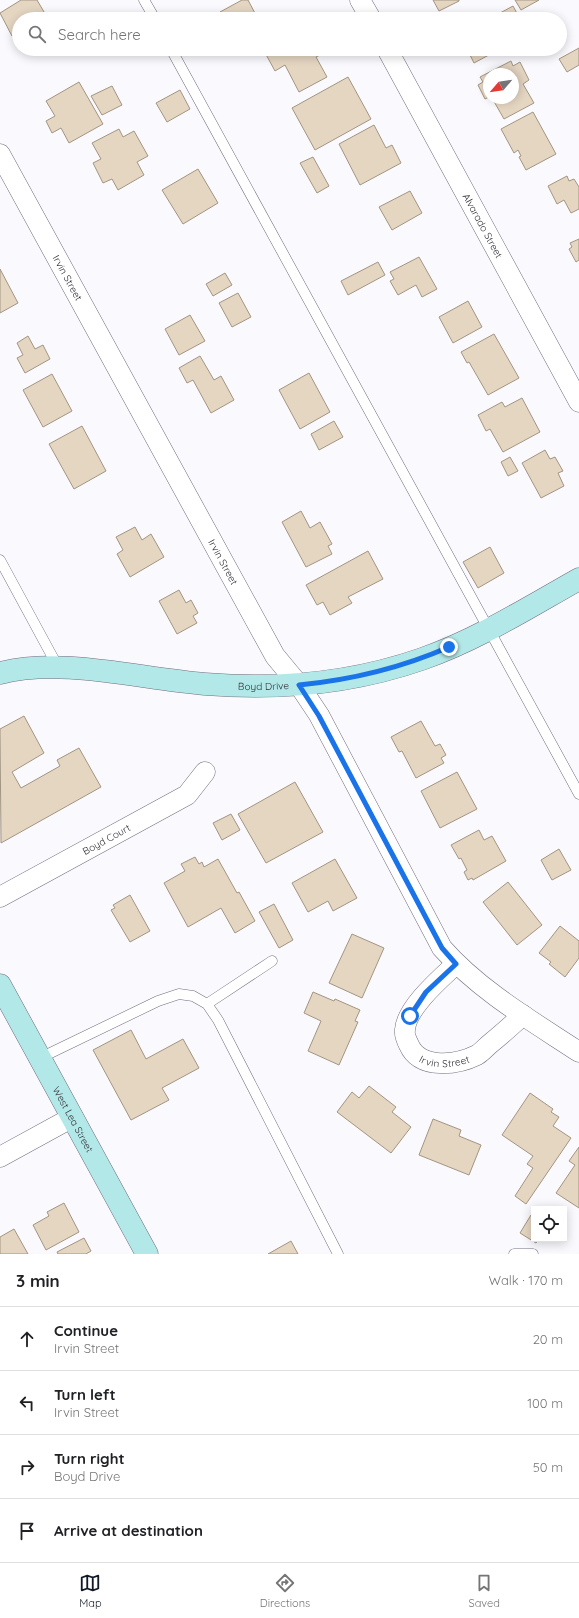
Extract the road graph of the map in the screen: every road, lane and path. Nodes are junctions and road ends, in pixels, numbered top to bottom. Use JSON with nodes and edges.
{"nodes":[{"id":1,"x":144,"y":0,"type":"edge"},
{"id":2,"x":360,"y":0,"type":"edge"},
{"id":3,"x":151,"y":12,"type":"edge"},
{"id":4,"x":367,"y":12,"type":"edge"},
{"id":5,"x":175,"y":56,"type":"edge"},
{"id":6,"x":391,"y":56,"type":"edge"},
{"id":7,"x":0,"y":154,"type":"edge"},
{"id":8,"x":579,"y":402,"type":"edge"},
{"id":9,"x":0,"y":560,"type":"edge"},
{"id":10,"x":579,"y":579,"type":"edge"},
{"id":11,"x":488,"y":629,"type":"junction"},
{"id":12,"x":58,"y":668,"type":"junction"},
{"id":13,"x":0,"y":673,"type":"edge"},
{"id":14,"x":299,"y":685,"type":"junction"},
{"id":15,"x":205,"y":772,"type":"dead end"},
{"id":16,"x":579,"y":794,"type":"edge"},
{"id":17,"x":0,"y":897,"type":"edge"},
{"id":18,"x":272,"y":961,"type":"dead end"},
{"id":19,"x":456,"y":964,"type":"junction"},
{"id":20,"x":0,"y":985,"type":"edge"},
{"id":21,"x":207,"y":1004,"type":"junction"},
{"id":22,"x":523,"y":1015,"type":"junction"},
{"id":23,"x":579,"y":1052,"type":"edge"},
{"id":24,"x":40,"y":1058,"type":"junction"},
{"id":25,"x":73,"y":1117,"type":"junction"},
{"id":26,"x":0,"y":1157,"type":"edge"},
{"id":27,"x":147,"y":1254,"type":"edge"},
{"id":28,"x":338,"y":1254,"type":"edge"},
{"id":29,"x":514,"y":1254,"type":"edge"},
{"id":30,"x":533,"y":1254,"type":"edge"}],
"edges":[{"from":1,"to":3,"type":"lane"},
{"from":2,"to":4,"type":"street"},
{"from":5,"to":11,"type":"lane"},
{"from":6,"to":8,"type":"street","name":"Alvarado Street"},
{"from":7,"to":14,"type":"street","name":"Irvin Street"},
{"from":9,"to":12,"type":"lane"},
{"from":10,"to":11,"type":"street","name":"Boyd Drive"},
{"from":11,"to":14,"type":"street","name":"Boyd Drive"},
{"from":11,"to":16,"type":"lane"},
{"from":12,"to":13,"type":"street","name":"Boyd Drive"},
{"from":12,"to":14,"type":"street","name":"Boyd Drive"},
{"from":14,"to":19,"type":"street","name":"Irvin Street"},
{"from":15,"to":17,"type":"street","name":"Boyd Court"},
{"from":18,"to":21,"type":"lane"},
{"from":19,"to":22,"type":"street","name":"Irvin Street"},
{"from":19,"to":22,"type":"street","name":"Irvin Street"},
{"from":20,"to":24,"type":"street","name":"West Lea Street"},
{"from":21,"to":24,"type":"lane"},
{"from":21,"to":28,"type":"lane"},
{"from":22,"to":23,"type":"street","name":"Irvin Street"},
{"from":24,"to":25,"type":"street","name":"West Lea Street"},
{"from":25,"to":26,"type":"street"},
{"from":25,"to":27,"type":"street","name":"West Lea Street"},
{"from":29,"to":30,"type":"lane"}]}
